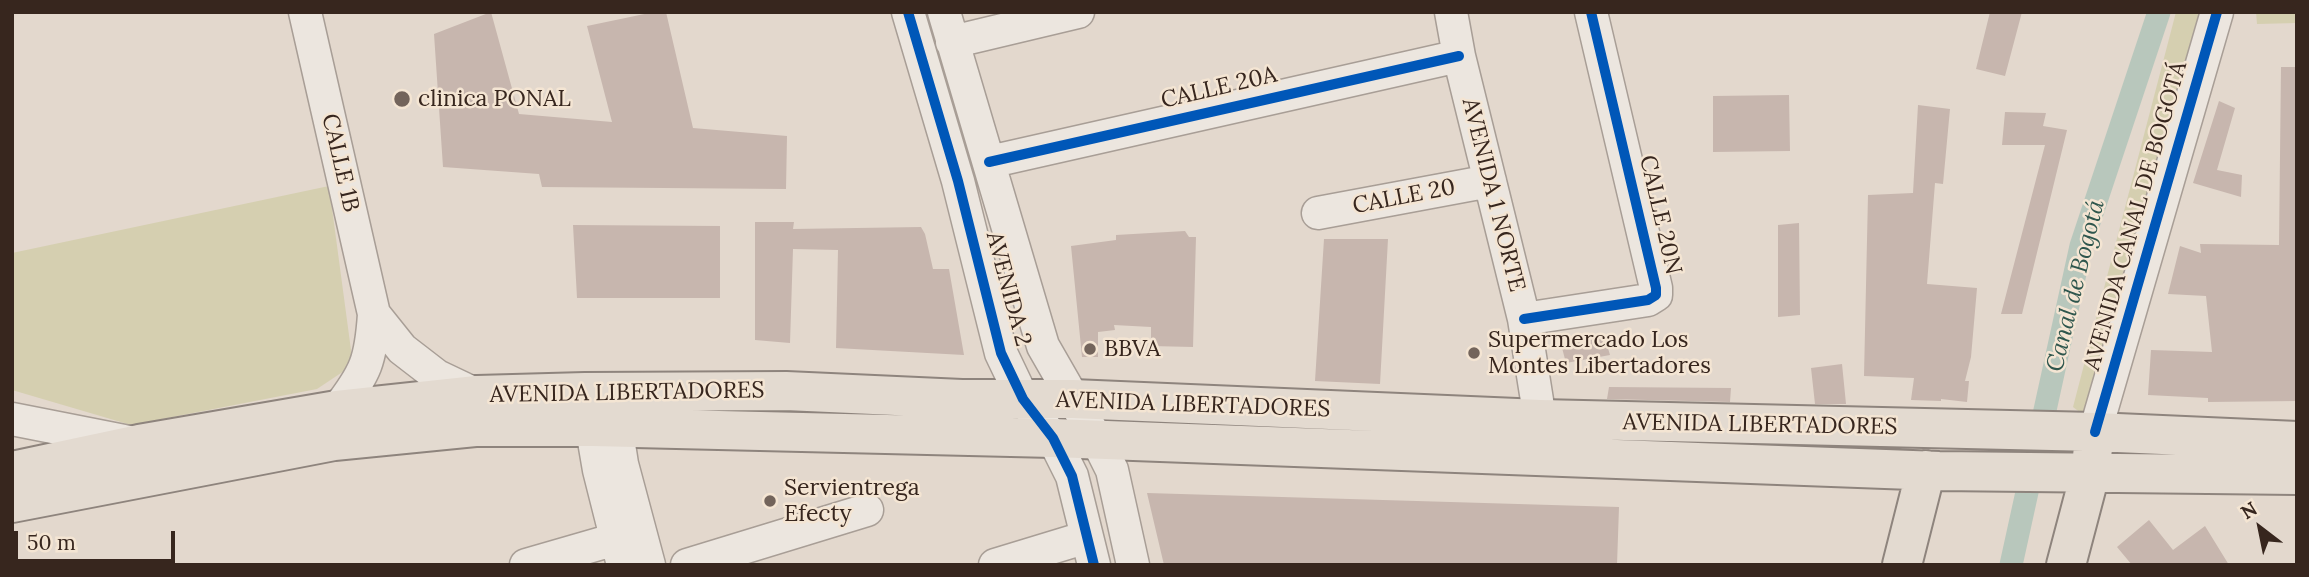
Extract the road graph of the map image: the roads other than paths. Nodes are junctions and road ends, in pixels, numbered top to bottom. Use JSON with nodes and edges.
{"nodes":[{"id":1,"x":305,"y":12,"type":"edge"},
{"id":2,"x":908,"y":12,"type":"edge"},
{"id":3,"x":1078,"y":12,"type":"edge"},
{"id":4,"x":1451,"y":12,"type":"edge"},
{"id":5,"x":1591,"y":12,"type":"edge"},
{"id":6,"x":2217,"y":12,"type":"edge"},
{"id":7,"x":948,"y":27,"type":"edge"},
{"id":8,"x":1459,"y":56,"type":"junction"},
{"id":9,"x":989,"y":162,"type":"junction"},
{"id":10,"x":1490,"y":181,"type":"junction"},
{"id":11,"x":1318,"y":214,"type":"dead end"},
{"id":12,"x":374,"y":314,"type":"junction"},
{"id":13,"x":1524,"y":319,"type":"junction"},
{"id":14,"x":477,"y":395,"type":"junction"},
{"id":15,"x":1023,"y":399,"type":"junction"},
{"id":16,"x":1073,"y":399,"type":"junction"},
{"id":17,"x":337,"y":410,"type":"junction"},
{"id":18,"x":601,"y":410,"type":"junction"},
{"id":19,"x":12,"y":419,"type":"edge"},
{"id":20,"x":1539,"y":419,"type":"junction"},
{"id":21,"x":2088,"y":432,"type":"junction"},
{"id":22,"x":1053,"y":438,"type":"junction"},
{"id":23,"x":1097,"y":440,"type":"junction"},
{"id":24,"x":2297,"y":441,"type":"edge"},
{"id":25,"x":139,"y":444,"type":"junction"},
{"id":26,"x":12,"y":471,"type":"edge"},
{"id":27,"x":1932,"y":471,"type":"junction"},
{"id":28,"x":2079,"y":472,"type":"junction"},
{"id":29,"x":2297,"y":475,"type":"edge"},
{"id":30,"x":12,"y":503,"type":"edge"},
{"id":31,"x":867,"y":510,"type":"dead end"},
{"id":32,"x":1090,"y":551,"type":"edge"},
{"id":33,"x":620,"y":552,"type":"edge"},
{"id":34,"x":526,"y":565,"type":"edge"},
{"id":35,"x":649,"y":565,"type":"edge"},
{"id":36,"x":687,"y":565,"type":"edge"},
{"id":37,"x":995,"y":565,"type":"edge"},
{"id":38,"x":1133,"y":565,"type":"edge"},
{"id":39,"x":1902,"y":565,"type":"edge"},
{"id":40,"x":2066,"y":565,"type":"edge"}],
"edges":[{"from":1,"to":12,"type":"street","name":"CALLE 1B"},
{"from":2,"to":15,"type":"street","name":"AVENIDA 2"},
{"from":3,"to":7,"type":"street"},
{"from":4,"to":8,"type":"street","name":"AVENIDA 1 NORTE"},
{"from":5,"to":13,"type":"street","name":"CALLE 20N"},
{"from":6,"to":21,"type":"street","name":"AVENIDA CANAL DE BOGOTÁ"},
{"from":7,"to":9,"type":"street","name":"AVENIDA 2"},
{"from":8,"to":9,"type":"street","name":"CALLE 20A"},
{"from":8,"to":10,"type":"street","name":"AVENIDA 1 NORTE"},
{"from":9,"to":16,"type":"street","name":"AVENIDA 2"},
{"from":10,"to":11,"type":"street","name":"CALLE 20"},
{"from":10,"to":13,"type":"street","name":"AVENIDA 1 NORTE"},
{"from":12,"to":14,"type":"street","name":"CALLE 1B"},
{"from":12,"to":17,"type":"street","name":"CALLE 1B"},
{"from":13,"to":20,"type":"street","name":"AVENIDA 1 NORTE"},
{"from":14,"to":17,"type":"main road","name":"AVENIDA LIBERTADORES"},
{"from":14,"to":18,"type":"main road","name":"AVENIDA LIBERTADORES"},
{"from":15,"to":16,"type":"main road","name":"AVENIDA LIBERTADORES"},
{"from":15,"to":18,"type":"main road","name":"AVENIDA LIBERTADORES"},
{"from":15,"to":22,"type":"street","name":"AVENIDA 2"},
{"from":16,"to":20,"type":"main road","name":"AVENIDA LIBERTADORES"},
{"from":16,"to":23,"type":"street","name":"AVENIDA 2"},
{"from":17,"to":25,"type":"main road","name":"AVENIDA LIBERTADORES"},
{"from":18,"to":22,"type":"main road","name":"AVENIDA LIBERTADORES"},
{"from":18,"to":30,"type":"main road","name":"AVENIDA LIBERTADORES"},
{"from":18,"to":33,"type":"street"},
{"from":18,"to":35,"type":"street"},
{"from":19,"to":25,"type":"street"},
{"from":20,"to":21,"type":"main road","name":"AVENIDA LIBERTADORES"},
{"from":21,"to":24,"type":"main road","name":"AVENIDA LIBERTADORES"},
{"from":21,"to":28,"type":"main road","name":"AVENIDA CANAL DE BOGOTÁ"},
{"from":22,"to":23,"type":"main road","name":"AVENIDA LIBERTADORES"},
{"from":22,"to":32,"type":"street","name":"AVENIDA 2"},
{"from":23,"to":27,"type":"main road","name":"AVENIDA LIBERTADORES"},
{"from":23,"to":38,"type":"street","name":"AVENIDA 2"},
{"from":25,"to":26,"type":"main road","name":"AVENIDA LIBERTADORES"},
{"from":27,"to":28,"type":"main road","name":"AVENIDA LIBERTADORES"},
{"from":27,"to":39,"type":"main road"},
{"from":28,"to":29,"type":"main road","name":"AVENIDA LIBERTADORES"},
{"from":28,"to":40,"type":"main road","name":"AVENIDA CANAL DE BOGOTÁ"},
{"from":31,"to":36,"type":"street"},
{"from":32,"to":37,"type":"street"},
{"from":33,"to":34,"type":"street"}]}
